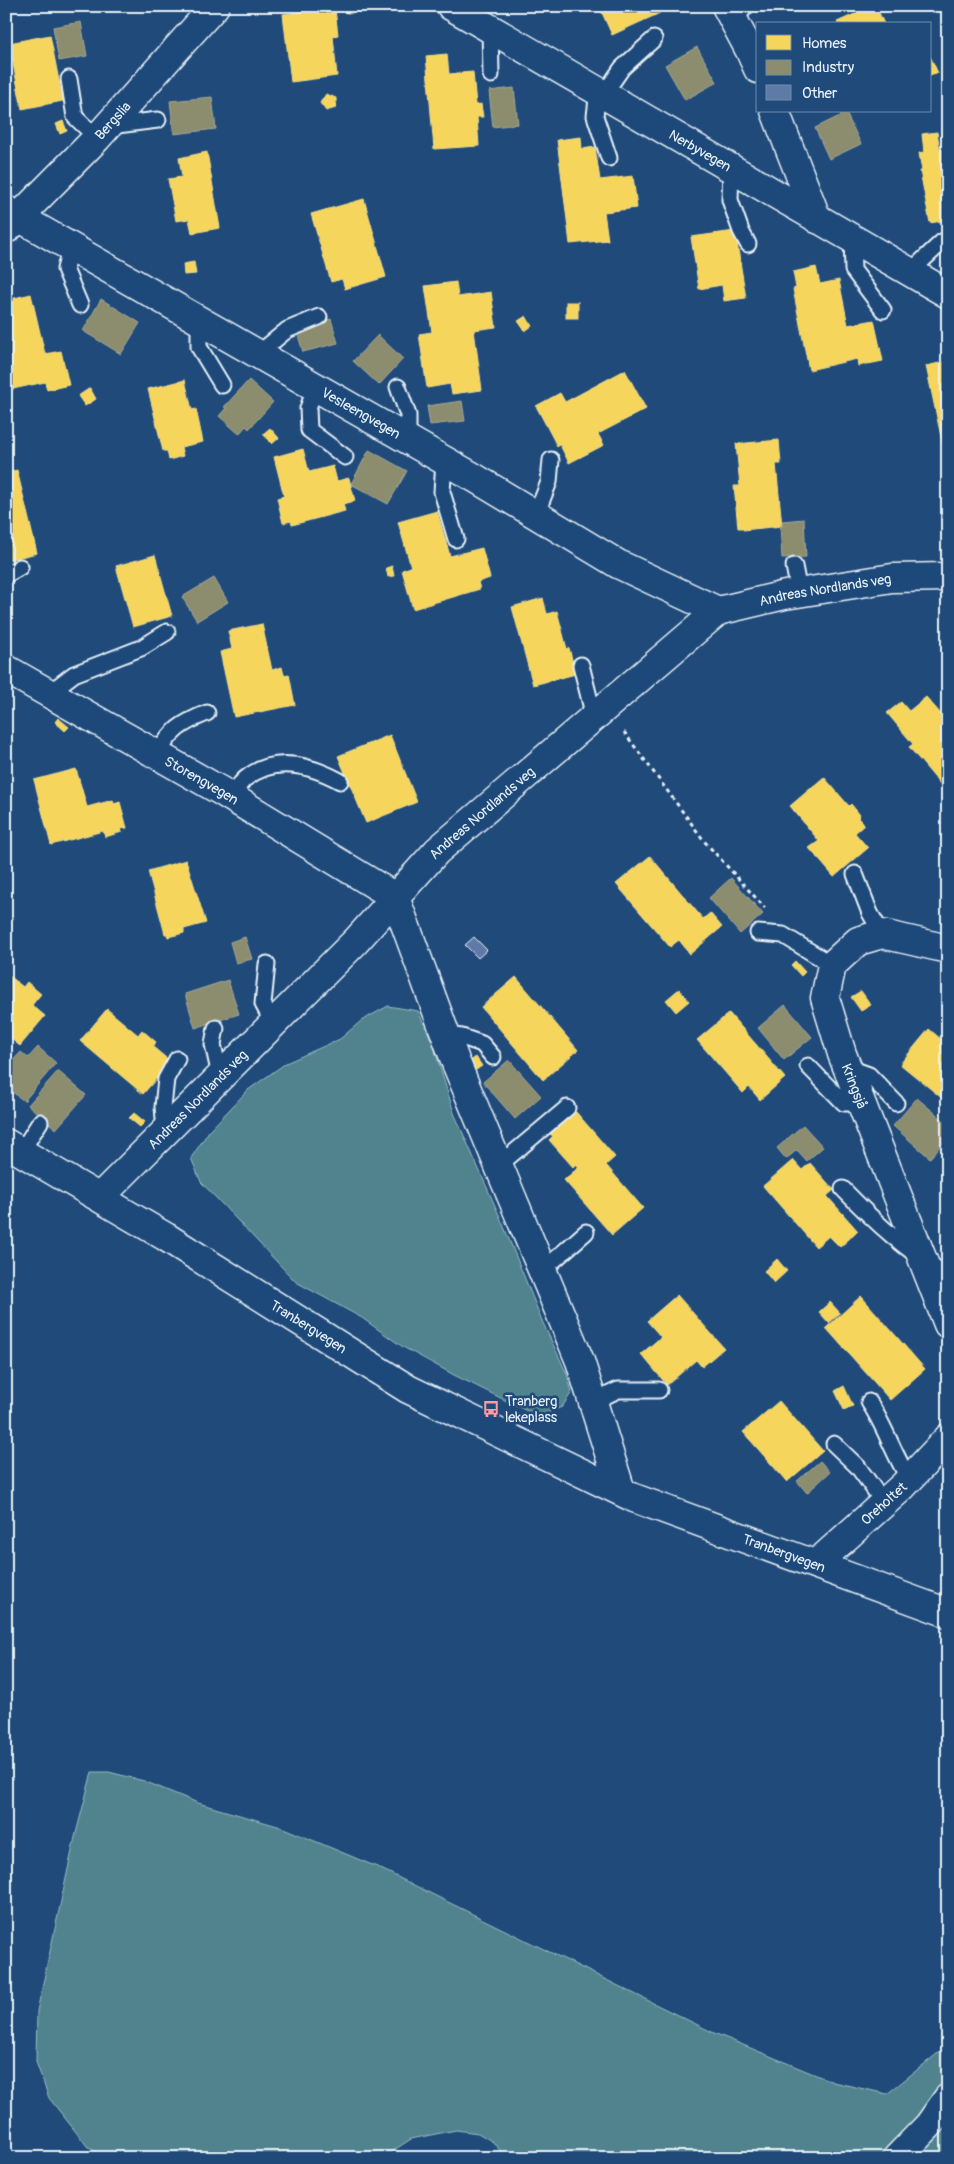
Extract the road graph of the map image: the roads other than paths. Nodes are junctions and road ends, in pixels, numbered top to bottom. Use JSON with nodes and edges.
{"nodes":[{"id":1,"x":215,"y":6,"type":"edge"},
{"id":2,"x":451,"y":6,"type":"edge"},
{"id":3,"x":735,"y":11,"type":"edge"},
{"id":4,"x":490,"y":29,"type":"junction"},
{"id":5,"x":654,"y":39,"type":"dead end"},
{"id":6,"x":756,"y":64,"type":"edge"},
{"id":7,"x":491,"y":75,"type":"dead end"},
{"id":8,"x":68,"y":79,"type":"dead end"},
{"id":9,"x":601,"y":92,"type":"junction"},
{"id":10,"x":775,"y":112,"type":"edge"},
{"id":11,"x":158,"y":120,"type":"dead end"},
{"id":12,"x":102,"y":132,"type":"junction"},
{"id":13,"x":609,"y":158,"type":"dead end"},
{"id":14,"x":731,"y":168,"type":"junction"},
{"id":15,"x":817,"y":218,"type":"junction"},
{"id":16,"x":11,"y":219,"type":"edge"},
{"id":17,"x":852,"y":238,"type":"junction"},
{"id":18,"x":948,"y":239,"type":"edge"},
{"id":19,"x":748,"y":244,"type":"dead end"},
{"id":20,"x":71,"y":246,"type":"junction"},
{"id":21,"x":910,"y":272,"type":"junction"},
{"id":22,"x":948,"y":294,"type":"edge"},
{"id":23,"x":80,"y":305,"type":"dead end"},
{"id":24,"x":883,"y":310,"type":"dead end"},
{"id":25,"x":319,"y":317,"type":"dead end"},
{"id":26,"x":199,"y":318,"type":"junction"},
{"id":27,"x":259,"y":353,"type":"junction"},
{"id":28,"x":222,"y":385,"type":"dead end"},
{"id":29,"x":316,"y":386,"type":"junction"},
{"id":30,"x":398,"y":387,"type":"dead end"},
{"id":31,"x":408,"y":439,"type":"junction"},
{"id":32,"x":345,"y":457,"type":"dead end"},
{"id":33,"x":551,"y":460,"type":"dead end"},
{"id":34,"x":444,"y":461,"type":"junction"},
{"id":35,"x":536,"y":515,"type":"junction"},
{"id":36,"x":456,"y":539,"type":"dead end"},
{"id":37,"x":794,"y":566,"type":"dead end"},
{"id":38,"x":20,"y":567,"type":"dead end"},
{"id":39,"x":6,"y":575,"type":"edge"},
{"id":40,"x":948,"y":577,"type":"edge"},
{"id":41,"x":799,"y":592,"type":"junction"},
{"id":42,"x":718,"y":611,"type":"junction"},
{"id":43,"x":167,"y":632,"type":"dead end"},
{"id":44,"x":581,"y":665,"type":"dead end"},
{"id":45,"x":6,"y":669,"type":"edge"},
{"id":46,"x":49,"y":693,"type":"junction"},
{"id":47,"x":207,"y":712,"type":"dead end"},
{"id":48,"x":600,"y":713,"type":"junction"},
{"id":49,"x":157,"y":755,"type":"junction"},
{"id":50,"x":340,"y":781,"type":"dead end"},
{"id":51,"x":232,"y":797,"type":"junction"},
{"id":52,"x":854,"y":874,"type":"dead end"},
{"id":53,"x":395,"y":897,"type":"junction"},
{"id":54,"x":758,"y":933,"type":"dead end"},
{"id":55,"x":882,"y":934,"type":"junction"},
{"id":56,"x":948,"y":949,"type":"edge"},
{"id":57,"x":267,"y":964,"type":"dead end"},
{"id":58,"x":832,"y":965,"type":"junction"},
{"id":59,"x":273,"y":1023,"type":"junction"},
{"id":60,"x":216,"y":1028,"type":"dead end"},
{"id":61,"x":445,"y":1035,"type":"junction"},
{"id":62,"x":493,"y":1057,"type":"dead end"},
{"id":63,"x":177,"y":1059,"type":"dead end"},
{"id":64,"x":808,"y":1066,"type":"dead end"},
{"id":65,"x":847,"y":1067,"type":"junction"},
{"id":66,"x":220,"y":1076,"type":"junction"},
{"id":67,"x":861,"y":1103,"type":"junction"},
{"id":68,"x":896,"y":1103,"type":"dead end"},
{"id":69,"x":567,"y":1108,"type":"dead end"},
{"id":70,"x":40,"y":1122,"type":"dead end"},
{"id":71,"x":165,"y":1131,"type":"junction"},
{"id":72,"x":13,"y":1147,"type":"edge"},
{"id":73,"x":498,"y":1166,"type":"junction"},
{"id":74,"x":843,"y":1190,"type":"dead end"},
{"id":75,"x":100,"y":1197,"type":"junction"},
{"id":76,"x":586,"y":1232,"type":"dead end"},
{"id":77,"x":936,"y":1269,"type":"edge"},
{"id":78,"x":542,"y":1271,"type":"junction"},
{"id":79,"x":948,"y":1324,"type":"edge"},
{"id":80,"x":659,"y":1390,"type":"dead end"},
{"id":81,"x":593,"y":1402,"type":"junction"},
{"id":82,"x":869,"y":1402,"type":"dead end"},
{"id":83,"x":948,"y":1438,"type":"edge"},
{"id":84,"x":834,"y":1444,"type":"dead end"},
{"id":85,"x":909,"y":1479,"type":"junction"},
{"id":86,"x":621,"y":1491,"type":"junction"},
{"id":87,"x":884,"y":1503,"type":"junction"},
{"id":88,"x":816,"y":1564,"type":"junction"},
{"id":89,"x":948,"y":1613,"type":"edge"},
{"id":90,"x":948,"y":2098,"type":"edge"},
{"id":91,"x":897,"y":2158,"type":"edge"}],
"edges":[{"from":1,"to":12,"type":"street","name":"Bergslia"},
{"from":2,"to":4,"type":"street","name":"Nerbyvegen"},
{"from":3,"to":6,"type":"street"},
{"from":4,"to":7,"type":"lane"},
{"from":4,"to":9,"type":"street","name":"Nerbyvegen"},
{"from":5,"to":9,"type":"lane"},
{"from":8,"to":12,"type":"lane"},
{"from":9,"to":13,"type":"lane"},
{"from":9,"to":14,"type":"street","name":"Nerbyvegen"},
{"from":10,"to":15,"type":"street"},
{"from":11,"to":12,"type":"lane"},
{"from":12,"to":16,"type":"street","name":"Bergslia"},
{"from":14,"to":15,"type":"street","name":"Nerbyvegen"},
{"from":14,"to":19,"type":"lane"},
{"from":15,"to":17,"type":"street","name":"Nerbyvegen"},
{"from":16,"to":20,"type":"street","name":"Vesleengvegen"},
{"from":17,"to":21,"type":"street","name":"Nerbyvegen"},
{"from":17,"to":24,"type":"lane"},
{"from":18,"to":21,"type":"lane"},
{"from":20,"to":23,"type":"lane"},
{"from":20,"to":26,"type":"street","name":"Vesleengvegen"},
{"from":21,"to":22,"type":"street","name":"Nerbyvegen"},
{"from":25,"to":27,"type":"lane"},
{"from":26,"to":27,"type":"street","name":"Vesleengvegen"},
{"from":26,"to":28,"type":"lane"},
{"from":27,"to":29,"type":"street","name":"Vesleengvegen"},
{"from":29,"to":31,"type":"street","name":"Vesleengvegen"},
{"from":29,"to":32,"type":"lane"},
{"from":30,"to":31,"type":"lane"},
{"from":31,"to":34,"type":"street","name":"Vesleengvegen"},
{"from":33,"to":35,"type":"lane"},
{"from":34,"to":35,"type":"street","name":"Vesleengvegen"},
{"from":34,"to":36,"type":"lane"},
{"from":35,"to":42,"type":"street","name":"Vesleengvegen"},
{"from":37,"to":41,"type":"lane"},
{"from":38,"to":39,"type":"lane"},
{"from":40,"to":41,"type":"street","name":"Andreas Nordlands veg"},
{"from":41,"to":42,"type":"street","name":"Andreas Nordlands veg"},
{"from":42,"to":48,"type":"street","name":"Andreas Nordlands veg"},
{"from":43,"to":46,"type":"lane"},
{"from":44,"to":48,"type":"lane"},
{"from":45,"to":46,"type":"street","name":"Storengvegen"},
{"from":46,"to":49,"type":"street","name":"Storengvegen"},
{"from":47,"to":49,"type":"lane"},
{"from":48,"to":53,"type":"street","name":"Andreas Nordlands veg"},
{"from":49,"to":51,"type":"street","name":"Storengvegen"},
{"from":50,"to":51,"type":"lane"},
{"from":51,"to":53,"type":"street","name":"Storengvegen"},
{"from":52,"to":55,"type":"lane"},
{"from":53,"to":59,"type":"street","name":"Andreas Nordlands veg"},
{"from":53,"to":61,"type":"street"},
{"from":54,"to":58,"type":"lane"},
{"from":55,"to":56,"type":"street"},
{"from":55,"to":58,"type":"street"},
{"from":57,"to":59,"type":"lane"},
{"from":58,"to":65,"type":"street","name":"Kringsjå"},
{"from":59,"to":66,"type":"street","name":"Andreas Nordlands veg"},
{"from":60,"to":66,"type":"lane"},
{"from":61,"to":62,"type":"lane"},
{"from":61,"to":73,"type":"street"},
{"from":63,"to":71,"type":"lane"},
{"from":64,"to":67,"type":"lane"},
{"from":65,"to":67,"type":"street","name":"Kringsjå"},
{"from":65,"to":68,"type":"lane"},
{"from":66,"to":71,"type":"street","name":"Andreas Nordlands veg"},
{"from":67,"to":77,"type":"street","name":"Kringsjå"},
{"from":69,"to":73,"type":"lane"},
{"from":70,"to":72,"type":"lane"},
{"from":71,"to":75,"type":"street","name":"Andreas Nordlands veg"},
{"from":72,"to":75,"type":"street","name":"Tranbergvegen"},
{"from":73,"to":78,"type":"street"},
{"from":74,"to":77,"type":"lane"},
{"from":75,"to":86,"type":"street","name":"Tranbergvegen"},
{"from":76,"to":78,"type":"lane"},
{"from":77,"to":79,"type":"street","name":"Kringsjå"},
{"from":78,"to":81,"type":"street"},
{"from":80,"to":81,"type":"lane"},
{"from":81,"to":86,"type":"street"},
{"from":82,"to":85,"type":"lane"},
{"from":83,"to":85,"type":"street","name":"Oreholtet"},
{"from":84,"to":87,"type":"lane"},
{"from":85,"to":87,"type":"street","name":"Oreholtet"},
{"from":86,"to":88,"type":"street","name":"Tranbergvegen"},
{"from":87,"to":88,"type":"street","name":"Oreholtet"},
{"from":88,"to":89,"type":"street","name":"Tranbergvegen"},
{"from":90,"to":91,"type":"street"}]}
